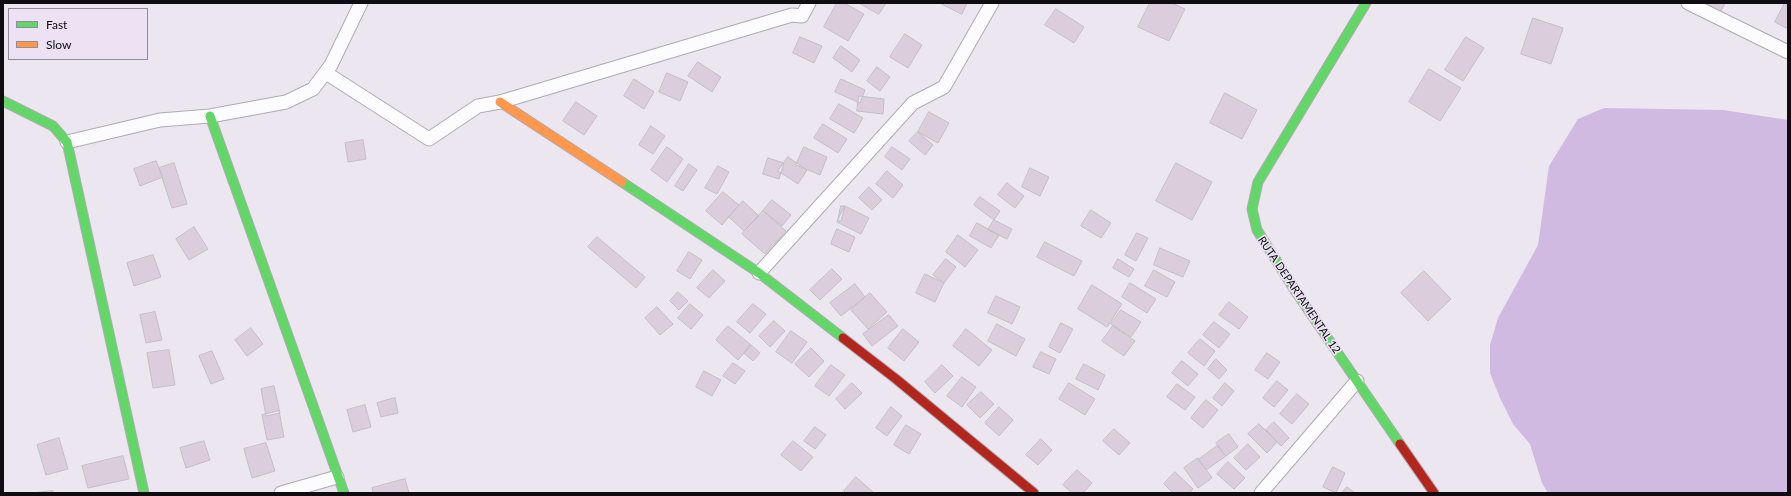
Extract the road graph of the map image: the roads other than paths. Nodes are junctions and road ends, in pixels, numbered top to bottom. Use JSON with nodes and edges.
{"nodes":[{"id":1,"x":361,"y":3,"type":"edge"},
{"id":2,"x":809,"y":3,"type":"edge"},
{"id":3,"x":992,"y":3,"type":"edge"},
{"id":4,"x":1366,"y":3,"type":"edge"},
{"id":5,"x":1688,"y":3,"type":"edge"},
{"id":6,"x":1788,"y":52,"type":"edge"},
{"id":7,"x":326,"y":73,"type":"junction"},
{"id":8,"x":3,"y":101,"type":"edge"},
{"id":9,"x":500,"y":102,"type":"junction"},
{"id":10,"x":210,"y":116,"type":"junction"},
{"id":11,"x":67,"y":142,"type":"junction"},
{"id":12,"x":759,"y":273,"type":"junction"},
{"id":13,"x":1357,"y":381,"type":"junction"},
{"id":14,"x":337,"y":477,"type":"junction"},
{"id":15,"x":144,"y":493,"type":"edge"},
{"id":16,"x":281,"y":493,"type":"edge"},
{"id":17,"x":344,"y":493,"type":"edge"},
{"id":18,"x":1034,"y":493,"type":"edge"},
{"id":19,"x":1262,"y":493,"type":"edge"},
{"id":20,"x":1434,"y":493,"type":"edge"}],
"edges":[{"from":1,"to":7,"type":"street"},
{"from":2,"to":9,"type":"street"},
{"from":3,"to":12,"type":"street"},
{"from":4,"to":13,"type":"street","name":"RUTA DEPARTAMENTAL 12"},
{"from":5,"to":6,"type":"street"},
{"from":7,"to":9,"type":"street"},
{"from":7,"to":10,"type":"street"},
{"from":8,"to":11,"type":"street"},
{"from":9,"to":12,"type":"street"},
{"from":10,"to":11,"type":"street"},
{"from":10,"to":14,"type":"street"},
{"from":11,"to":15,"type":"street"},
{"from":12,"to":18,"type":"street"},
{"from":13,"to":19,"type":"street"},
{"from":13,"to":20,"type":"street","name":"RUTA DEPARTAMENTAL 12"},
{"from":14,"to":16,"type":"street"},
{"from":14,"to":17,"type":"street"}]}
